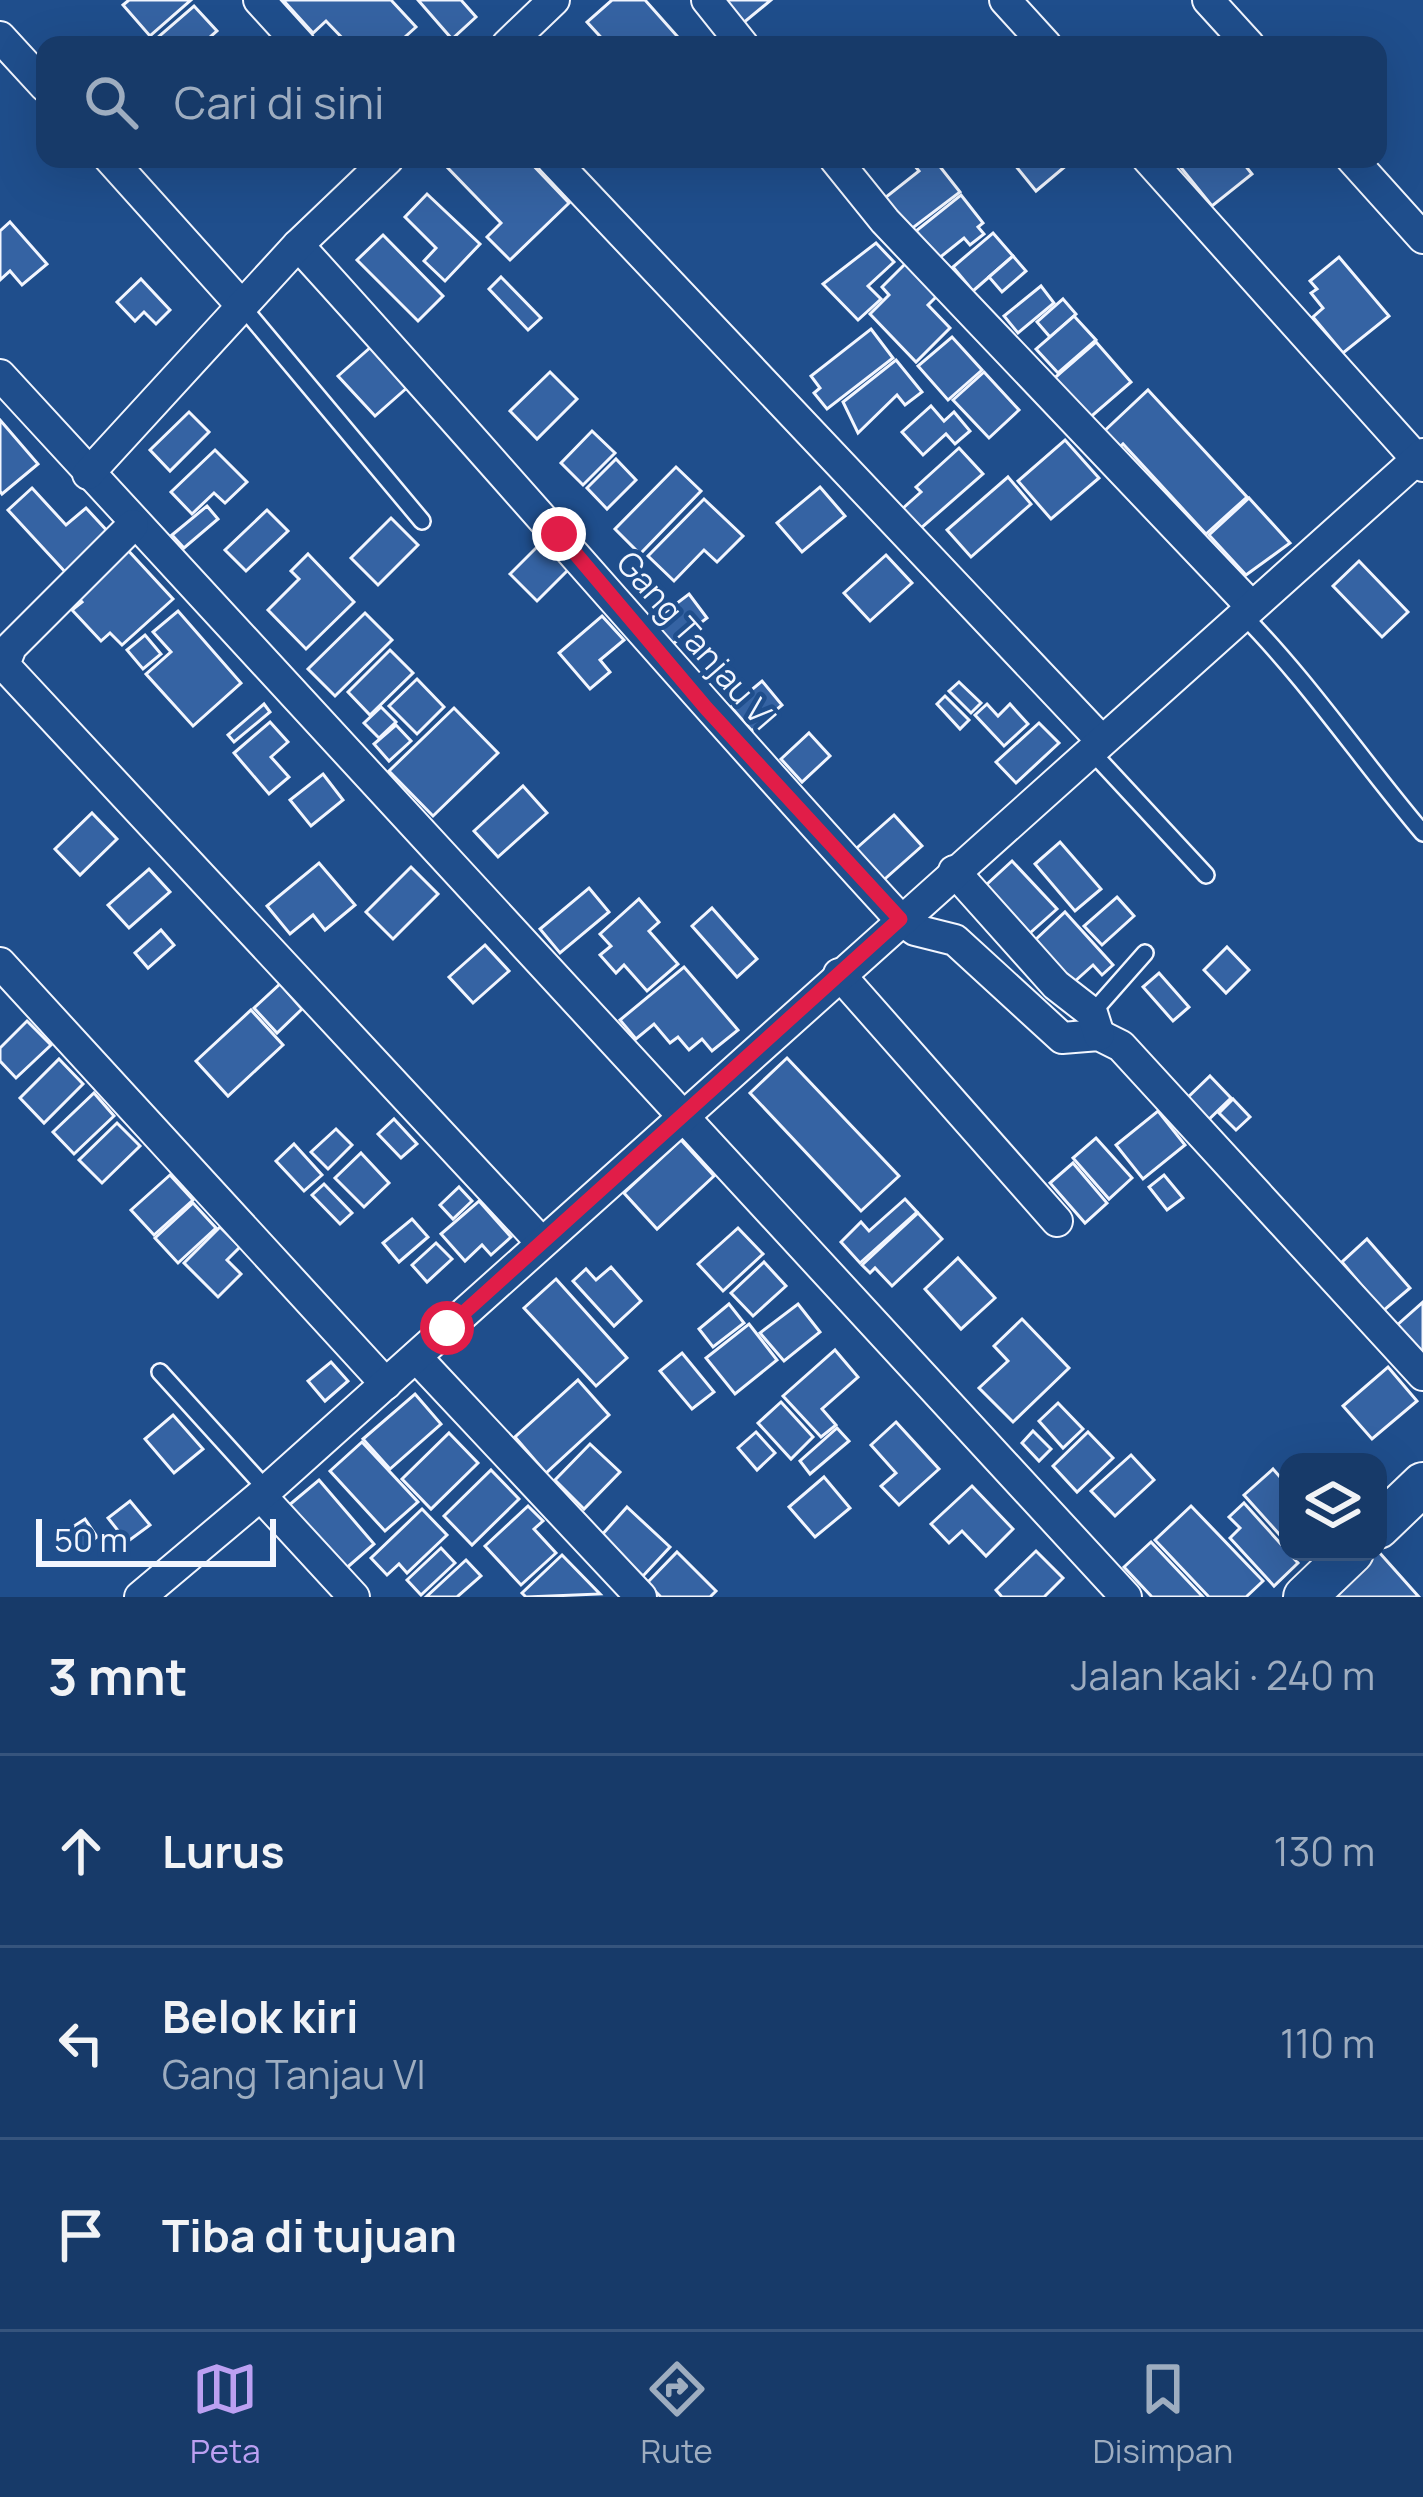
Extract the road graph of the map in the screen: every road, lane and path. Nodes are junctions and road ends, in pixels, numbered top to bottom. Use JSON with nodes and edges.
{"nodes":[{"id":1,"x":259,"y":0,"type":"edge"},
{"id":2,"x":707,"y":0,"type":"edge"},
{"id":3,"x":1005,"y":0,"type":"edge"},
{"id":4,"x":1208,"y":0,"type":"edge"},
{"id":5,"x":537,"y":6,"type":"edge"},
{"id":6,"x":292,"y":36,"type":"edge"},
{"id":7,"x":514,"y":36,"type":"edge"},
{"id":8,"x":736,"y":36,"type":"edge"},
{"id":9,"x":1038,"y":36,"type":"edge"},
{"id":10,"x":1241,"y":36,"type":"edge"},
{"id":11,"x":0,"y":37,"type":"edge"},
{"id":12,"x":36,"y":76,"type":"edge"},
{"id":13,"x":118,"y":168,"type":"edge"},
{"id":14,"x":379,"y":168,"type":"edge"},
{"id":15,"x":569,"y":168,"type":"edge"},
{"id":16,"x":842,"y":168,"type":"edge"},
{"id":17,"x":1156,"y":168,"type":"edge"},
{"id":18,"x":1360,"y":168,"type":"edge"},
{"id":19,"x":1423,"y":238,"type":"edge"},
{"id":20,"x":298,"y":245,"type":"junction"},
{"id":21,"x":242,"y":306,"type":"junction"},
{"id":22,"x":0,"y":375,"type":"edge"},
{"id":23,"x":1421,"y":460,"type":"edge"},
{"id":24,"x":88,"y":474,"type":"junction"},
{"id":25,"x":422,"y":521,"type":"dead end"},
{"id":26,"x":133,"y":525,"type":"junction"},
{"id":27,"x":1245,"y":609,"type":"junction"},
{"id":28,"x":1,"y":660,"type":"edge"},
{"id":29,"x":1095,"y":745,"type":"junction"},
{"id":30,"x":1423,"y":832,"type":"edge"},
{"id":31,"x":954,"y":871,"type":"junction"},
{"id":32,"x":1206,"y":875,"type":"dead end"},
{"id":33,"x":900,"y":919,"type":"junction"},
{"id":34,"x":1144,"y":952,"type":"dead end"},
{"id":35,"x":0,"y":963,"type":"edge"},
{"id":36,"x":839,"y":974,"type":"junction"},
{"id":37,"x":1096,"y":1024,"type":"junction"},
{"id":38,"x":684,"y":1113,"type":"junction"},
{"id":39,"x":1057,"y":1221,"type":"dead end"},
{"id":40,"x":541,"y":1242,"type":"junction"},
{"id":41,"x":416,"y":1357,"type":"junction"},
{"id":42,"x":160,"y":1372,"type":"dead end"},
{"id":43,"x":1423,"y":1375,"type":"edge"},
{"id":44,"x":386,"y":1384,"type":"junction"},
{"id":45,"x":1423,"y":1484,"type":"edge"},
{"id":46,"x":264,"y":1493,"type":"junction"},
{"id":47,"x":1387,"y":1518,"type":"edge"},
{"id":48,"x":1343,"y":1561,"type":"edge"},
{"id":49,"x":140,"y":1597,"type":"edge"},
{"id":50,"x":354,"y":1597,"type":"edge"},
{"id":51,"x":641,"y":1597,"type":"edge"},
{"id":52,"x":1126,"y":1597,"type":"edge"},
{"id":53,"x":1305,"y":1597,"type":"edge"}],
"edges":[{"from":1,"to":6,"type":"street"},
{"from":2,"to":8,"type":"street"},
{"from":3,"to":9,"type":"street"},
{"from":4,"to":10,"type":"street"},
{"from":5,"to":7,"type":"street"},
{"from":11,"to":12,"type":"street"},
{"from":13,"to":21,"type":"street"},
{"from":14,"to":20,"type":"street"},
{"from":15,"to":29,"type":"street"},
{"from":16,"to":27,"type":"street"},
{"from":17,"to":23,"type":"street"},
{"from":18,"to":19,"type":"street"},
{"from":20,"to":21,"type":"street"},
{"from":20,"to":33,"type":"street","name":"Gang Tanjau VI"},
{"from":21,"to":24,"type":"street"},
{"from":21,"to":25,"type":"lane"},
{"from":22,"to":24,"type":"street"},
{"from":23,"to":27,"type":"street"},
{"from":24,"to":26,"type":"street"},
{"from":26,"to":28,"type":"street"},
{"from":26,"to":38,"type":"street"},
{"from":27,"to":29,"type":"street"},
{"from":27,"to":30,"type":"lane"},
{"from":28,"to":40,"type":"street"},
{"from":29,"to":31,"type":"street"},
{"from":29,"to":32,"type":"lane"},
{"from":31,"to":33,"type":"street"},
{"from":31,"to":37,"type":"street"},
{"from":33,"to":36,"type":"street"},
{"from":33,"to":37,"type":"street"},
{"from":34,"to":37,"type":"lane"},
{"from":35,"to":44,"type":"street"},
{"from":36,"to":38,"type":"street"},
{"from":36,"to":39,"type":"street"},
{"from":37,"to":43,"type":"street"},
{"from":38,"to":40,"type":"street"},
{"from":38,"to":52,"type":"street"},
{"from":40,"to":41,"type":"street"},
{"from":41,"to":44,"type":"street"},
{"from":41,"to":51,"type":"street"},
{"from":42,"to":46,"type":"lane"},
{"from":44,"to":46,"type":"street"},
{"from":45,"to":47,"type":"street"},
{"from":46,"to":49,"type":"street"},
{"from":46,"to":50,"type":"street"},
{"from":48,"to":53,"type":"street"}]}
